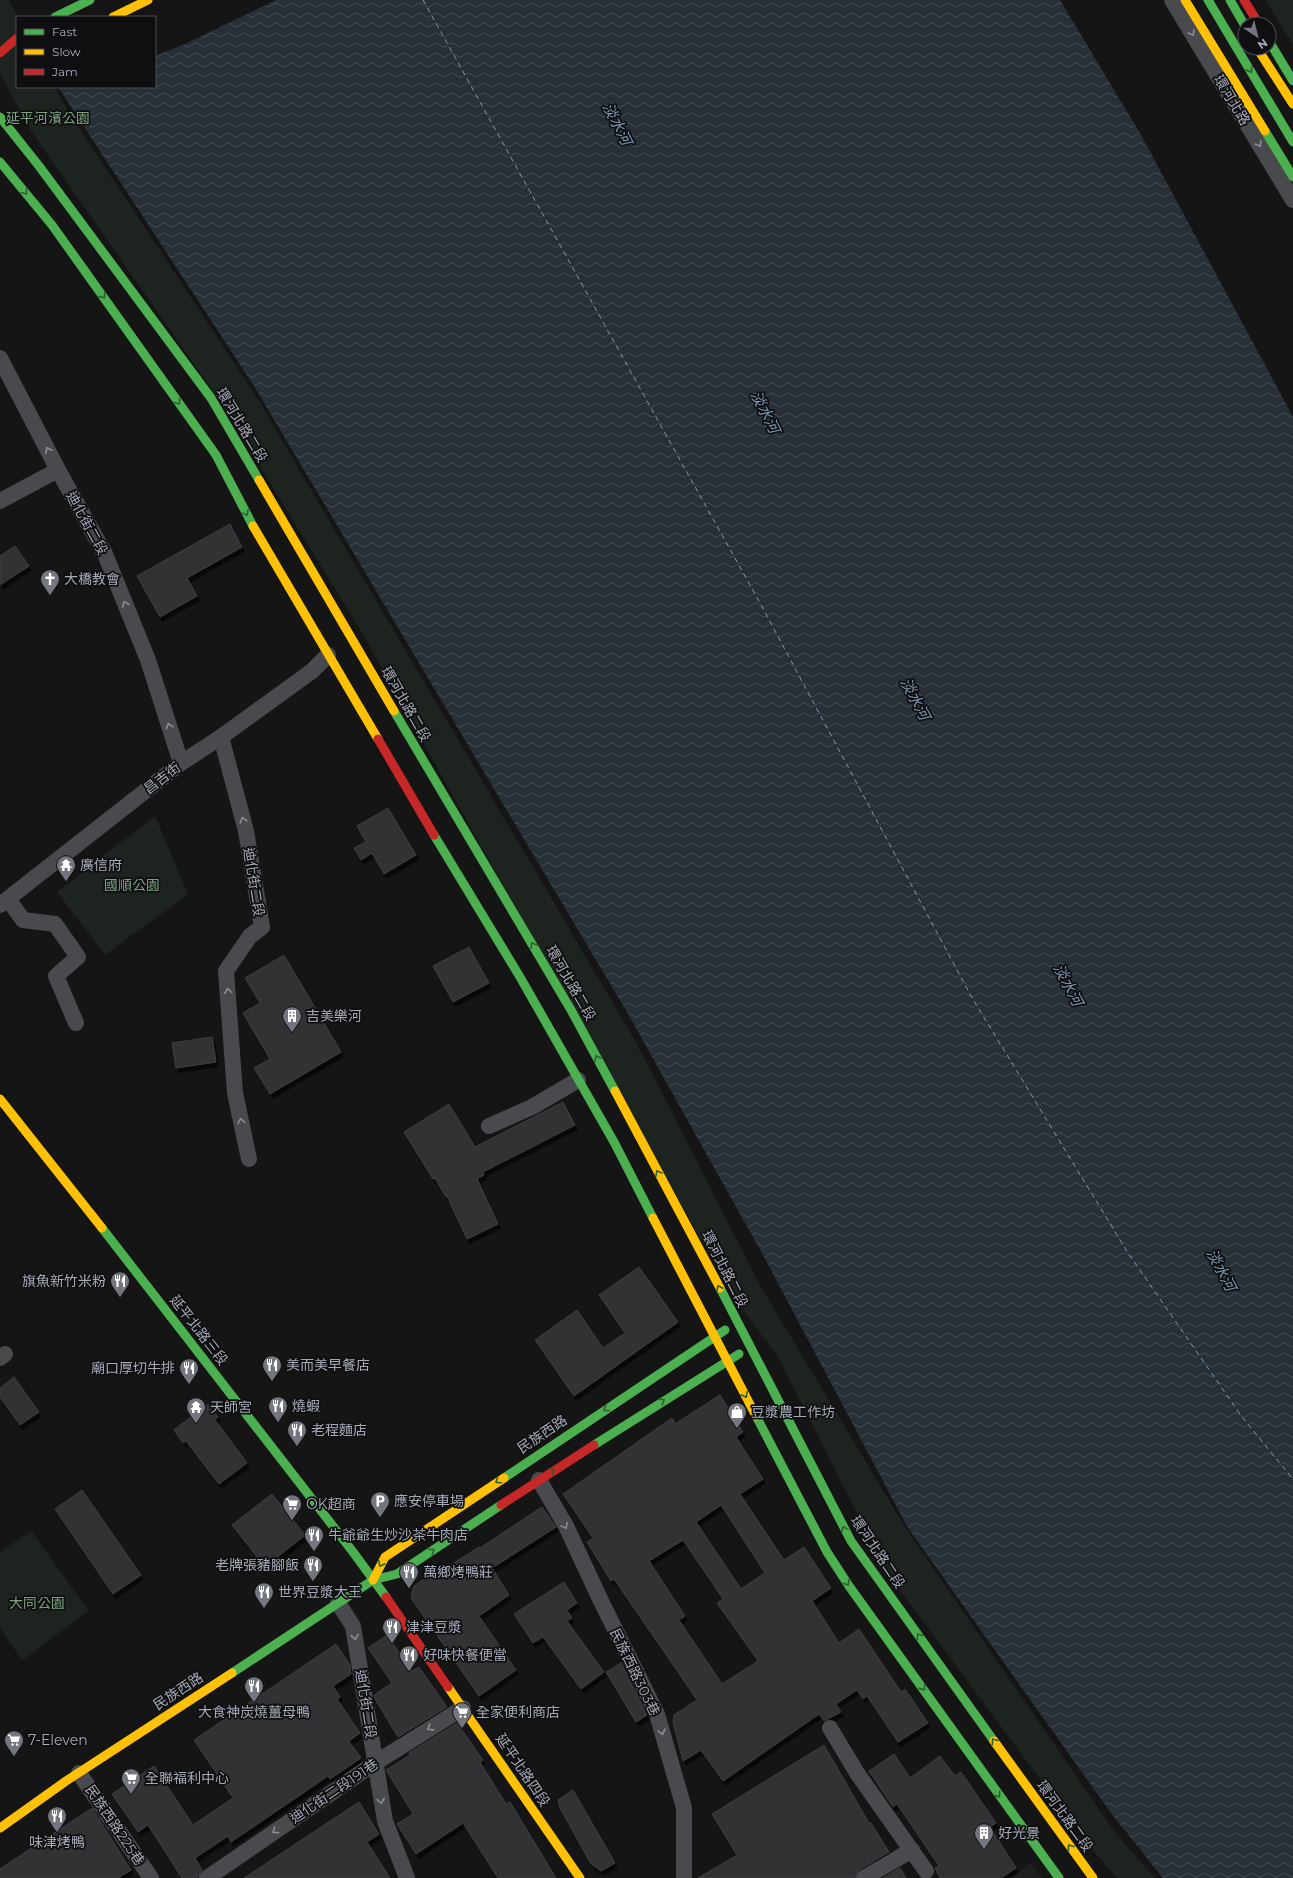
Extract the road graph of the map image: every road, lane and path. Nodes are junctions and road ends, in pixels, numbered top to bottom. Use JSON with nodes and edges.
{"nodes":[{"id":1,"x":90,"y":0,"type":"edge"},
{"id":2,"x":148,"y":0,"type":"edge"},
{"id":3,"x":1172,"y":0,"type":"edge"},
{"id":4,"x":1185,"y":0,"type":"edge"},
{"id":5,"x":1199,"y":0,"type":"edge"},
{"id":6,"x":1208,"y":0,"type":"edge"},
{"id":7,"x":1230,"y":0,"type":"edge"},
{"id":8,"x":1244,"y":0,"type":"edge"},
{"id":9,"x":57,"y":16,"type":"edge"},
{"id":10,"x":115,"y":16,"type":"edge"},
{"id":11,"x":1239,"y":16,"type":"edge"},
{"id":12,"x":1254,"y":16,"type":"edge"},
{"id":13,"x":16,"y":39,"type":"edge"},
{"id":14,"x":1277,"y":54,"type":"edge"},
{"id":15,"x":1263,"y":56,"type":"edge"},
{"id":16,"x":2,"y":58,"type":"edge"},
{"id":17,"x":1293,"y":81,"type":"edge"},
{"id":18,"x":1293,"y":104,"type":"edge"},
{"id":19,"x":0,"y":117,"type":"edge"},
{"id":20,"x":1293,"y":142,"type":"edge"},
{"id":21,"x":1293,"y":161,"type":"edge"},
{"id":22,"x":0,"y":162,"type":"edge"},
{"id":23,"x":1293,"y":177,"type":"edge"},
{"id":24,"x":1293,"y":200,"type":"edge"},
{"id":25,"x":0,"y":358,"type":"edge"},
{"id":26,"x":58,"y":470,"type":"junction"},
{"id":27,"x":0,"y":501,"type":"edge"},
{"id":28,"x":328,"y":655,"type":"junction"},
{"id":29,"x":221,"y":737,"type":"junction"},
{"id":30,"x":181,"y":763,"type":"junction"},
{"id":31,"x":4,"y":902,"type":"edge"},
{"id":32,"x":76,"y":1023,"type":"dead end"},
{"id":33,"x":578,"y":1080,"type":"junction"},
{"id":34,"x":0,"y":1099,"type":"edge"},
{"id":35,"x":489,"y":1126,"type":"dead end"},
{"id":36,"x":249,"y":1159,"type":"dead end"},
{"id":37,"x":737,"y":1322,"type":"junction"},
{"id":38,"x":714,"y":1337,"type":"junction"},
{"id":39,"x":750,"y":1348,"type":"junction"},
{"id":40,"x":727,"y":1361,"type":"junction"},
{"id":41,"x":539,"y":1480,"type":"junction"},
{"id":42,"x":373,"y":1580,"type":"junction"},
{"id":43,"x":338,"y":1603,"type":"junction"},
{"id":44,"x":463,"y":1708,"type":"junction"},
{"id":45,"x":830,"y":1728,"type":"dead end"},
{"id":46,"x":375,"y":1763,"type":"junction"},
{"id":47,"x":79,"y":1773,"type":"junction"},
{"id":48,"x":0,"y":1828,"type":"edge"},
{"id":49,"x":912,"y":1850,"type":"junction"},
{"id":50,"x":926,"y":1871,"type":"dead end"},
{"id":51,"x":151,"y":1878,"type":"edge"},
{"id":52,"x":207,"y":1878,"type":"edge"},
{"id":53,"x":407,"y":1878,"type":"edge"},
{"id":54,"x":580,"y":1878,"type":"edge"},
{"id":55,"x":684,"y":1878,"type":"edge"},
{"id":56,"x":864,"y":1878,"type":"edge"},
{"id":57,"x":1059,"y":1878,"type":"edge"},
{"id":58,"x":1094,"y":1878,"type":"edge"}],
"edges":[{"from":1,"to":9,"type":"main road"},
{"from":2,"to":10,"type":"main road"},
{"from":3,"to":24,"type":"street","name":"環河北路","one_way":true},
{"from":4,"to":23,"type":"main road"},
{"from":5,"to":21,"type":"main road","name":"環河北路"},
{"from":6,"to":20,"type":"main road","one_way":true},
{"from":7,"to":11,"type":"main road"},
{"from":8,"to":12,"type":"main road"},
{"from":13,"to":16,"type":"main road"},
{"from":14,"to":17,"type":"main road"},
{"from":15,"to":18,"type":"main road"},
{"from":37,"to":19,"type":"main road","name":"環河北路二段","one_way":true},
{"from":22,"to":28,"type":"main road","one_way":true},
{"from":26,"to":25,"type":"street","name":"迪化街二段","one_way":true},
{"from":26,"to":27,"type":"street"},
{"from":30,"to":26,"type":"street","name":"迪化街二段","one_way":true},
{"from":28,"to":29,"type":"street","name":"昌吉街"},
{"from":28,"to":33,"type":"main road"},
{"from":29,"to":30,"type":"street","name":"昌吉街"},
{"from":36,"to":29,"type":"street","name":"迪化街二段","one_way":true},
{"from":30,"to":31,"type":"street","name":"昌吉街"},
{"from":31,"to":32,"type":"street"},
{"from":33,"to":35,"type":"street"},
{"from":33,"to":38,"type":"main road"},
{"from":34,"to":42,"type":"main road","name":"延平北路三段"},
{"from":37,"to":38,"type":"main road","name":"民族西路"},
{"from":37,"to":39,"type":"main road","name":"環河北路二段"},
{"from":38,"to":40,"type":"main road"},
{"from":38,"to":42,"type":"main road","name":"民族西路","one_way":true},
{"from":39,"to":40,"type":"main road","name":"民族西路"},
{"from":58,"to":39,"type":"main road","name":"環河北路二段","one_way":true},
{"from":41,"to":40,"type":"main road","name":"民族西路","one_way":true},
{"from":40,"to":57,"type":"main road","one_way":true},
{"from":42,"to":41,"type":"main road","name":"民族西路","one_way":true},
{"from":41,"to":55,"type":"street","name":"民族西路303巷","one_way":true},
{"from":42,"to":43,"type":"main road","name":"民族西路"},
{"from":42,"to":44,"type":"main road","name":"延平北路四段"},
{"from":43,"to":46,"type":"street","name":"迪化街二段","one_way":true},
{"from":43,"to":47,"type":"main road","name":"民族西路"},
{"from":44,"to":46,"type":"street","name":"迪化街二段191巷","one_way":true},
{"from":44,"to":54,"type":"main road","name":"延平北路四段"},
{"from":45,"to":49,"type":"street"},
{"from":46,"to":52,"type":"street","name":"迪化街二段191巷","one_way":true},
{"from":46,"to":53,"type":"street","name":"迪化街二段","one_way":true},
{"from":47,"to":48,"type":"main road","name":"民族西路"},
{"from":47,"to":51,"type":"street","name":"民族西路225巷"},
{"from":49,"to":50,"type":"street"},
{"from":49,"to":56,"type":"street"}]}
